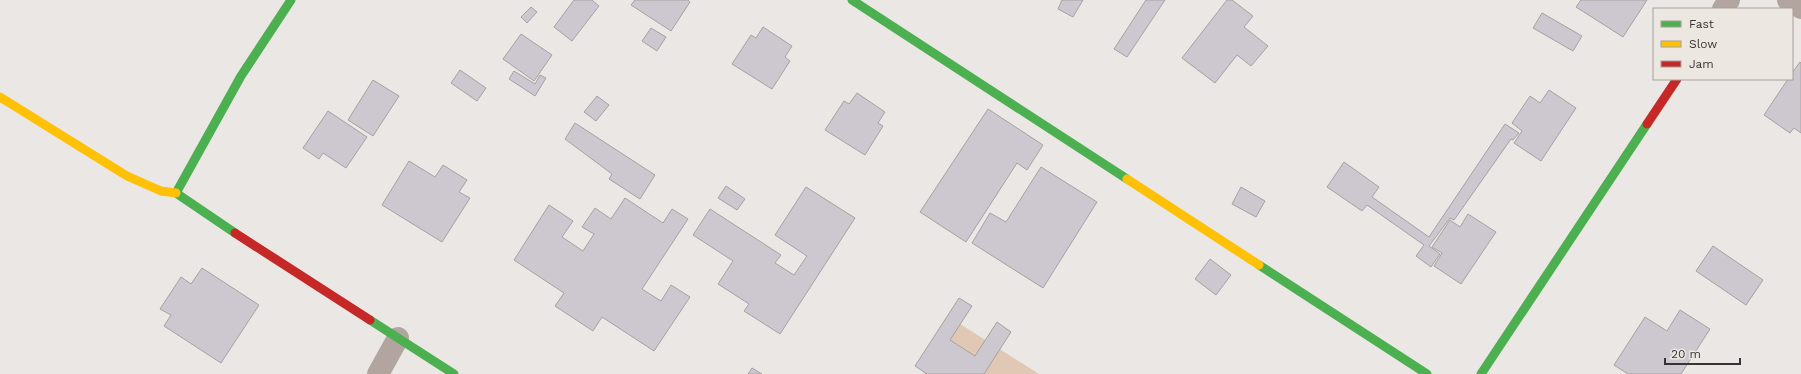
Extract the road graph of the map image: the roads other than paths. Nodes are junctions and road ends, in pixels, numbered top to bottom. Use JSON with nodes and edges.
{"nodes":[{"id":1,"x":292,"y":0,"type":"edge"},
{"id":2,"x":852,"y":0,"type":"edge"},
{"id":3,"x":1788,"y":0,"type":"edge"},
{"id":4,"x":1801,"y":8,"type":"edge"},
{"id":5,"x":1676,"y":80,"type":"edge"},
{"id":6,"x":0,"y":97,"type":"edge"},
{"id":7,"x":176,"y":193,"type":"junction"},
{"id":8,"x":398,"y":338,"type":"junction"},
{"id":9,"x":378,"y":374,"type":"edge"},
{"id":10,"x":454,"y":374,"type":"edge"},
{"id":11,"x":1427,"y":374,"type":"edge"},
{"id":12,"x":1481,"y":374,"type":"edge"}],
"edges":[{"from":1,"to":7,"type":"street"},
{"from":2,"to":11,"type":"street"},
{"from":3,"to":4,"type":"street"},
{"from":5,"to":12,"type":"street"},
{"from":6,"to":7,"type":"street"},
{"from":7,"to":8,"type":"street"},
{"from":8,"to":9,"type":"street"},
{"from":8,"to":10,"type":"street"}]}
